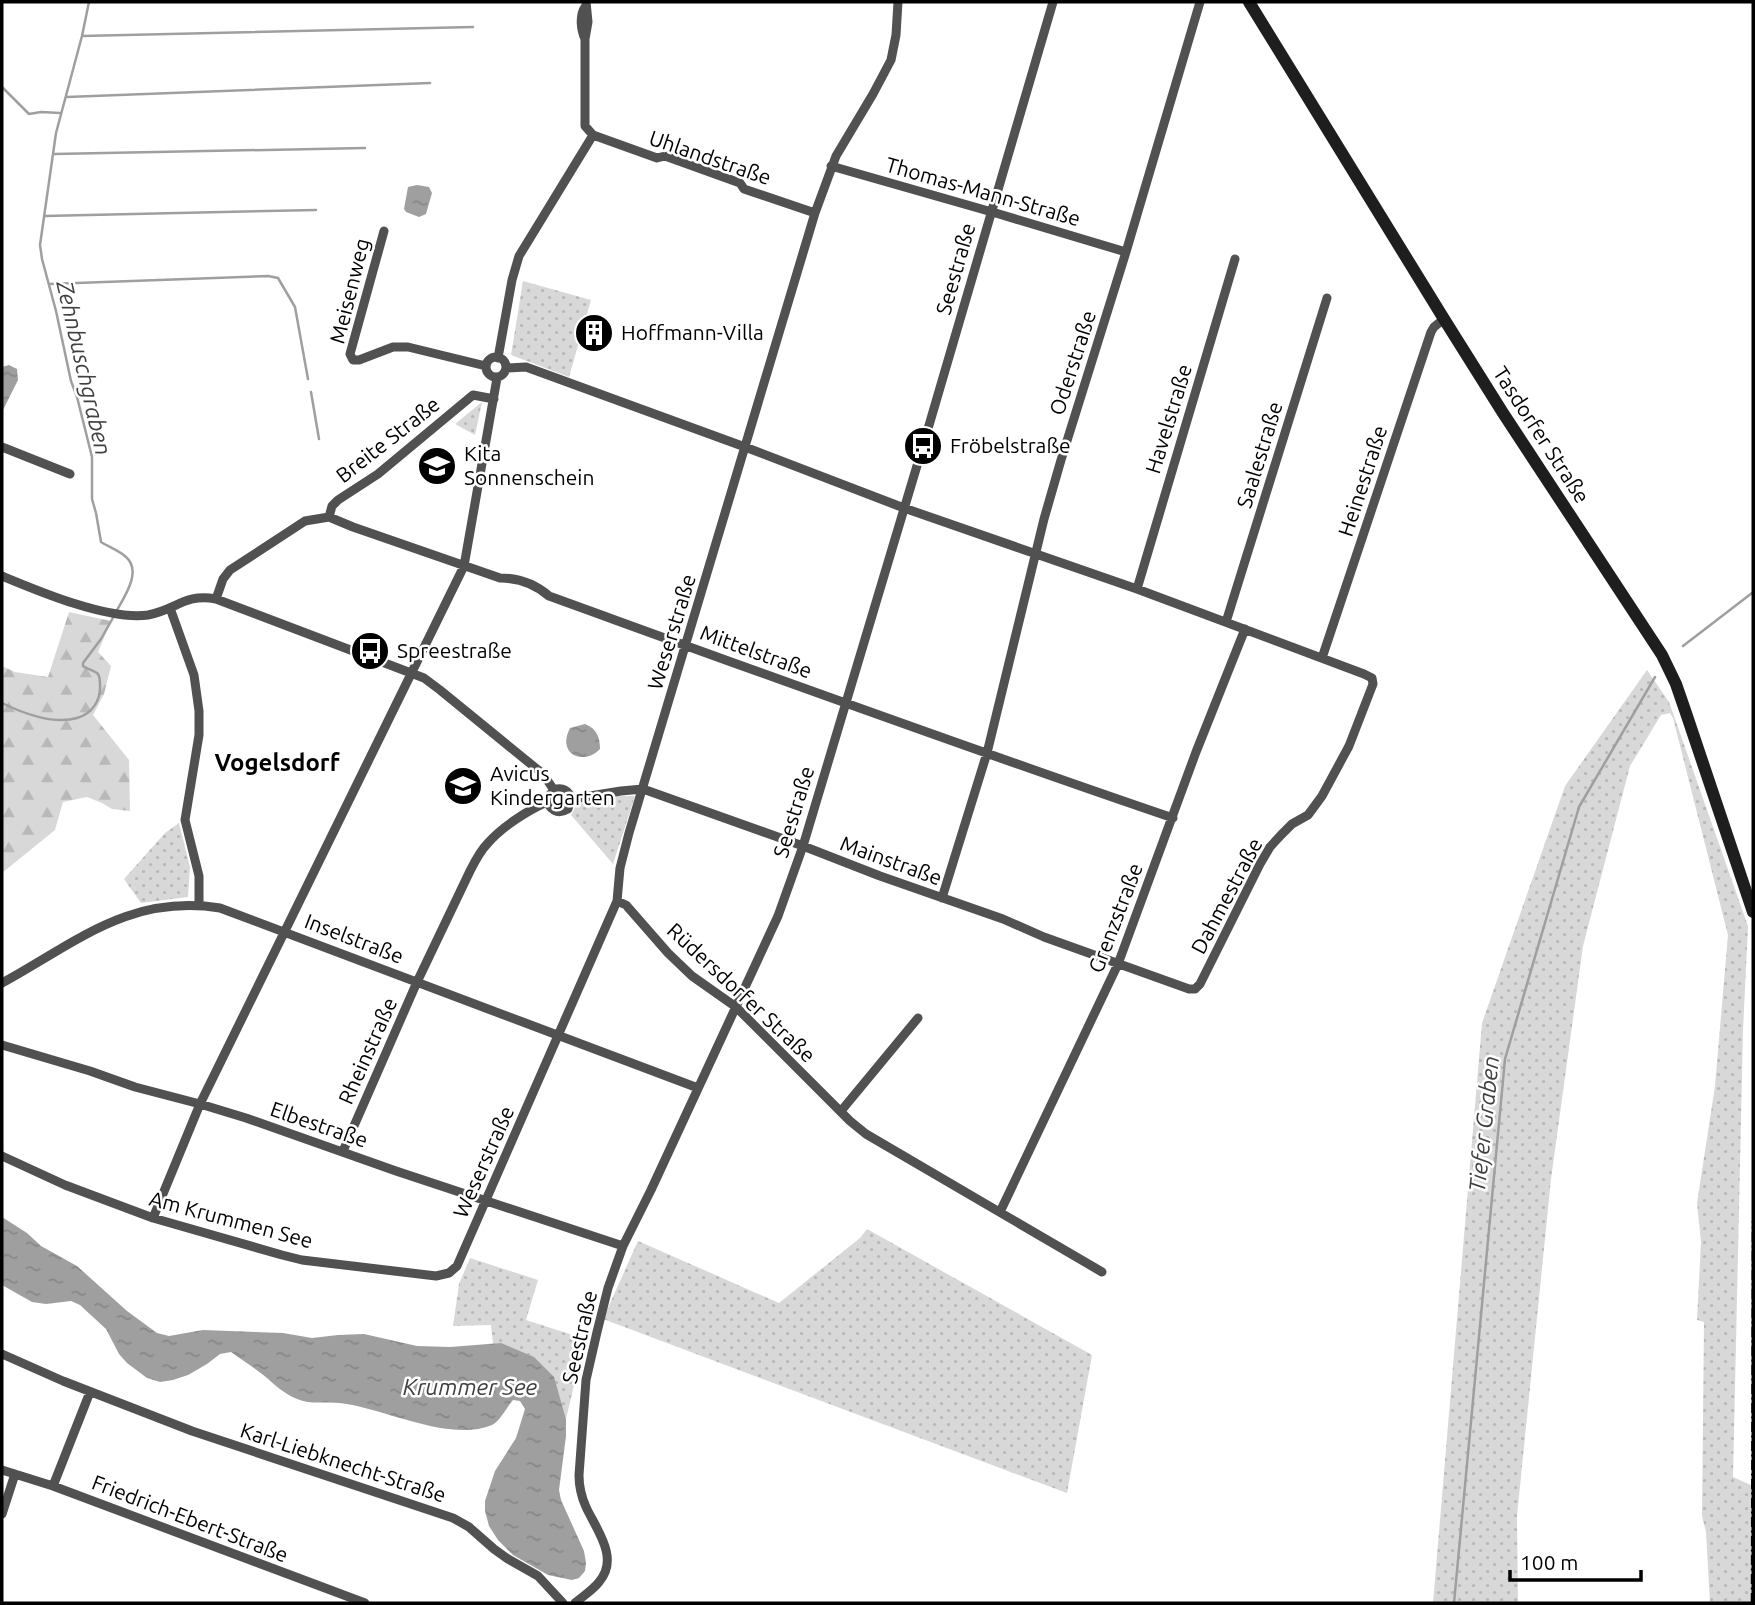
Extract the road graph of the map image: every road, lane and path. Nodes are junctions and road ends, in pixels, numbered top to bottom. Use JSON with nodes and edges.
{"nodes":[{"id":1,"x":898,"y":2,"type":"edge"},
{"id":2,"x":1052,"y":2,"type":"edge"},
{"id":3,"x":1200,"y":2,"type":"edge"},
{"id":4,"x":1249,"y":2,"type":"edge"},
{"id":5,"x":586,"y":4,"type":"edge"},
{"id":6,"x":593,"y":135,"type":"junction"},
{"id":7,"x":831,"y":166,"type":"junction"},
{"id":8,"x":991,"y":212,"type":"junction"},
{"id":9,"x":815,"y":213,"type":"junction"},
{"id":10,"x":384,"y":231,"type":"dead end"},
{"id":11,"x":1126,"y":253,"type":"junction"},
{"id":12,"x":1234,"y":259,"type":"dead end"},
{"id":13,"x":1327,"y":298,"type":"dead end"},
{"id":14,"x":1444,"y":319,"type":"junction"},
{"id":15,"x":498,"y":358,"type":"junction"},
{"id":16,"x":486,"y":366,"type":"junction"},
{"id":17,"x":506,"y":368,"type":"junction"},
{"id":18,"x":497,"y":377,"type":"junction"},
{"id":19,"x":494,"y":399,"type":"junction"},
{"id":20,"x":2,"y":447,"type":"edge"},
{"id":21,"x":745,"y":447,"type":"junction"},
{"id":22,"x":70,"y":474,"type":"dead end"},
{"id":23,"x":904,"y":508,"type":"junction"},
{"id":24,"x":330,"y":517,"type":"junction"},
{"id":25,"x":1037,"y":554,"type":"junction"},
{"id":26,"x":464,"y":566,"type":"junction"},
{"id":27,"x":2,"y":576,"type":"edge"},
{"id":28,"x":1137,"y":589,"type":"junction"},
{"id":29,"x":216,"y":599,"type":"junction"},
{"id":30,"x":170,"y":608,"type":"junction"},
{"id":31,"x":1226,"y":622,"type":"junction"},
{"id":32,"x":1245,"y":629,"type":"junction"},
{"id":33,"x":686,"y":645,"type":"junction"},
{"id":34,"x":1322,"y":658,"type":"junction"},
{"id":35,"x":411,"y":673,"type":"junction"},
{"id":36,"x":845,"y":704,"type":"junction"},
{"id":37,"x":987,"y":753,"type":"junction"},
{"id":38,"x":643,"y":789,"type":"junction"},
{"id":39,"x":554,"y":790,"type":"junction"},
{"id":40,"x":571,"y":799,"type":"junction"},
{"id":41,"x":548,"y":802,"type":"junction"},
{"id":42,"x":1173,"y":818,"type":"junction"},
{"id":43,"x":803,"y":846,"type":"junction"},
{"id":44,"x":942,"y":898,"type":"junction"},
{"id":45,"x":617,"y":901,"type":"junction"},
{"id":46,"x":199,"y":905,"type":"junction"},
{"id":47,"x":1753,"y":912,"type":"edge"},
{"id":48,"x":284,"y":931,"type":"junction"},
{"id":49,"x":1118,"y":964,"type":"junction"},
{"id":50,"x":2,"y":982,"type":"edge"},
{"id":51,"x":417,"y":982,"type":"junction"},
{"id":52,"x":1195,"y":989,"type":"joint"},
{"id":53,"x":736,"y":1007,"type":"junction"},
{"id":54,"x":918,"y":1018,"type":"dead end"},
{"id":55,"x":559,"y":1035,"type":"junction"},
{"id":56,"x":2,"y":1045,"type":"edge"},
{"id":57,"x":698,"y":1088,"type":"junction"},
{"id":58,"x":200,"y":1104,"type":"junction"},
{"id":59,"x":841,"y":1111,"type":"junction"},
{"id":60,"x":343,"y":1151,"type":"junction"},
{"id":61,"x":2,"y":1156,"type":"edge"},
{"id":62,"x":485,"y":1199,"type":"junction"},
{"id":63,"x":1000,"y":1212,"type":"junction"},
{"id":64,"x":153,"y":1218,"type":"junction"},
{"id":65,"x":623,"y":1246,"type":"junction"},
{"id":66,"x":457,"y":1266,"type":"joint"},
{"id":67,"x":1102,"y":1272,"type":"dead end"},
{"id":68,"x":2,"y":1354,"type":"edge"},
{"id":69,"x":90,"y":1392,"type":"junction"},
{"id":70,"x":2,"y":1470,"type":"edge"},
{"id":71,"x":15,"y":1474,"type":"junction"},
{"id":72,"x":52,"y":1486,"type":"junction"},
{"id":73,"x":2,"y":1514,"type":"edge"},
{"id":74,"x":365,"y":1603,"type":"edge"},
{"id":75,"x":563,"y":1603,"type":"edge"},
{"id":76,"x":575,"y":1603,"type":"edge"}],
"edges":[{"from":1,"to":7,"type":"street","name":"Weserstraße"},
{"from":2,"to":8,"type":"street","name":"Seestraße"},
{"from":3,"to":11,"type":"street","name":"Oderstraße"},
{"from":4,"to":14,"type":"main road","name":"Tasdorfer Straße"},
{"from":5,"to":6,"type":"street"},
{"from":6,"to":9,"type":"street","name":"Uhlandstraße"},
{"from":6,"to":15,"type":"street"},
{"from":7,"to":8,"type":"street","name":"Thomas-Mann-Straße"},
{"from":7,"to":9,"type":"street","name":"Weserstraße"},
{"from":8,"to":11,"type":"street","name":"Thomas-Mann-Straße"},
{"from":8,"to":23,"type":"street","name":"Seestraße"},
{"from":9,"to":21,"type":"street","name":"Weserstraße"},
{"from":10,"to":16,"type":"street","name":"Meisenweg"},
{"from":11,"to":25,"type":"street","name":"Oderstraße"},
{"from":12,"to":28,"type":"street","name":"Havelstraße"},
{"from":13,"to":31,"type":"street","name":"Saalestraße"},
{"from":14,"to":34,"type":"street","name":"Heinestraße"},
{"from":14,"to":47,"type":"main road","name":"Tasdorfer Straße"},
{"from":15,"to":16,"type":"street"},
{"from":15,"to":17,"type":"street"},
{"from":16,"to":18,"type":"street"},
{"from":17,"to":18,"type":"street"},
{"from":17,"to":21,"type":"street"},
{"from":18,"to":19,"type":"street"},
{"from":19,"to":24,"type":"street","name":"Breite Straße"},
{"from":19,"to":26,"type":"street"},
{"from":20,"to":22,"type":"street"},
{"from":21,"to":23,"type":"street"},
{"from":21,"to":33,"type":"street","name":"Weserstraße"},
{"from":23,"to":25,"type":"street"},
{"from":23,"to":36,"type":"street","name":"Seestraße"},
{"from":24,"to":26,"type":"street","name":"Mittelstraße"},
{"from":24,"to":29,"type":"street"},
{"from":25,"to":28,"type":"street"},
{"from":25,"to":37,"type":"street","name":"Oderstraße"},
{"from":26,"to":33,"type":"street","name":"Mittelstraße"},
{"from":26,"to":35,"type":"street"},
{"from":27,"to":30,"type":"street"},
{"from":28,"to":31,"type":"street"},
{"from":29,"to":30,"type":"street"},
{"from":29,"to":35,"type":"street"},
{"from":30,"to":46,"type":"street"},
{"from":31,"to":32,"type":"street"},
{"from":32,"to":34,"type":"street"},
{"from":32,"to":42,"type":"street","name":"Grenzstraße"},
{"from":33,"to":36,"type":"street","name":"Mittelstraße"},
{"from":33,"to":38,"type":"street","name":"Weserstraße"},
{"from":34,"to":52,"type":"street","name":"Dahmestraße"},
{"from":35,"to":39,"type":"street"},
{"from":35,"to":48,"type":"street"},
{"from":36,"to":37,"type":"street","name":"Mittelstraße"},
{"from":36,"to":43,"type":"street","name":"Seestraße"},
{"from":37,"to":42,"type":"street","name":"Mittelstraße"},
{"from":37,"to":44,"type":"street","name":"Oderstraße"},
{"from":38,"to":40,"type":"street","name":"Mainstraße"},
{"from":38,"to":43,"type":"street","name":"Mainstraße"},
{"from":38,"to":45,"type":"street","name":"Weserstraße"},
{"from":39,"to":40,"type":"street"},
{"from":39,"to":41,"type":"street"},
{"from":40,"to":41,"type":"street"},
{"from":41,"to":51,"type":"street","name":"Rheinstraße"},
{"from":42,"to":49,"type":"street","name":"Grenzstraße"},
{"from":43,"to":44,"type":"street","name":"Mainstraße"},
{"from":43,"to":53,"type":"street","name":"Seestraße"},
{"from":44,"to":49,"type":"street","name":"Mainstraße"},
{"from":45,"to":53,"type":"street","name":"Rüdersdorfer Straße"},
{"from":45,"to":55,"type":"street","name":"Weserstraße"},
{"from":46,"to":48,"type":"street","name":"Inselstraße"},
{"from":46,"to":50,"type":"street","name":"Inselstraße"},
{"from":48,"to":51,"type":"street","name":"Inselstraße"},
{"from":48,"to":58,"type":"street"},
{"from":49,"to":52,"type":"street","name":"Mainstraße"},
{"from":49,"to":63,"type":"street","name":"Grenzstraße"},
{"from":51,"to":55,"type":"street","name":"Inselstraße"},
{"from":51,"to":60,"type":"street","name":"Rheinstraße"},
{"from":53,"to":57,"type":"street","name":"Seestraße"},
{"from":53,"to":59,"type":"street","name":"Rüdersdorfer Straße"},
{"from":54,"to":59,"type":"street"},
{"from":55,"to":57,"type":"street","name":"Inselstraße"},
{"from":55,"to":62,"type":"street","name":"Weserstraße"},
{"from":56,"to":58,"type":"street","name":"Elbestraße"},
{"from":57,"to":65,"type":"street","name":"Seestraße"},
{"from":58,"to":60,"type":"street","name":"Elbestraße"},
{"from":58,"to":64,"type":"street"},
{"from":59,"to":63,"type":"street","name":"Rüdersdorfer Straße"},
{"from":60,"to":62,"type":"street","name":"Elbestraße"},
{"from":61,"to":64,"type":"street","name":"Am Krummen See"},
{"from":62,"to":65,"type":"street","name":"Elbestraße"},
{"from":62,"to":66,"type":"street","name":"Weserstraße"},
{"from":63,"to":67,"type":"street","name":"Rüdersdorfer Straße"},
{"from":64,"to":66,"type":"street","name":"Am Krummen See"},
{"from":65,"to":76,"type":"street","name":"Seestraße"},
{"from":68,"to":69,"type":"street","name":"Karl-Liebknecht-Straße"},
{"from":69,"to":72,"type":"street"},
{"from":69,"to":75,"type":"street","name":"Karl-Liebknecht-Straße"},
{"from":70,"to":71,"type":"street","name":"Friedrich-Ebert-Straße"},
{"from":71,"to":72,"type":"street","name":"Friedrich-Ebert-Straße"},
{"from":71,"to":73,"type":"street"},
{"from":72,"to":74,"type":"street","name":"Friedrich-Ebert-Straße"}]}
